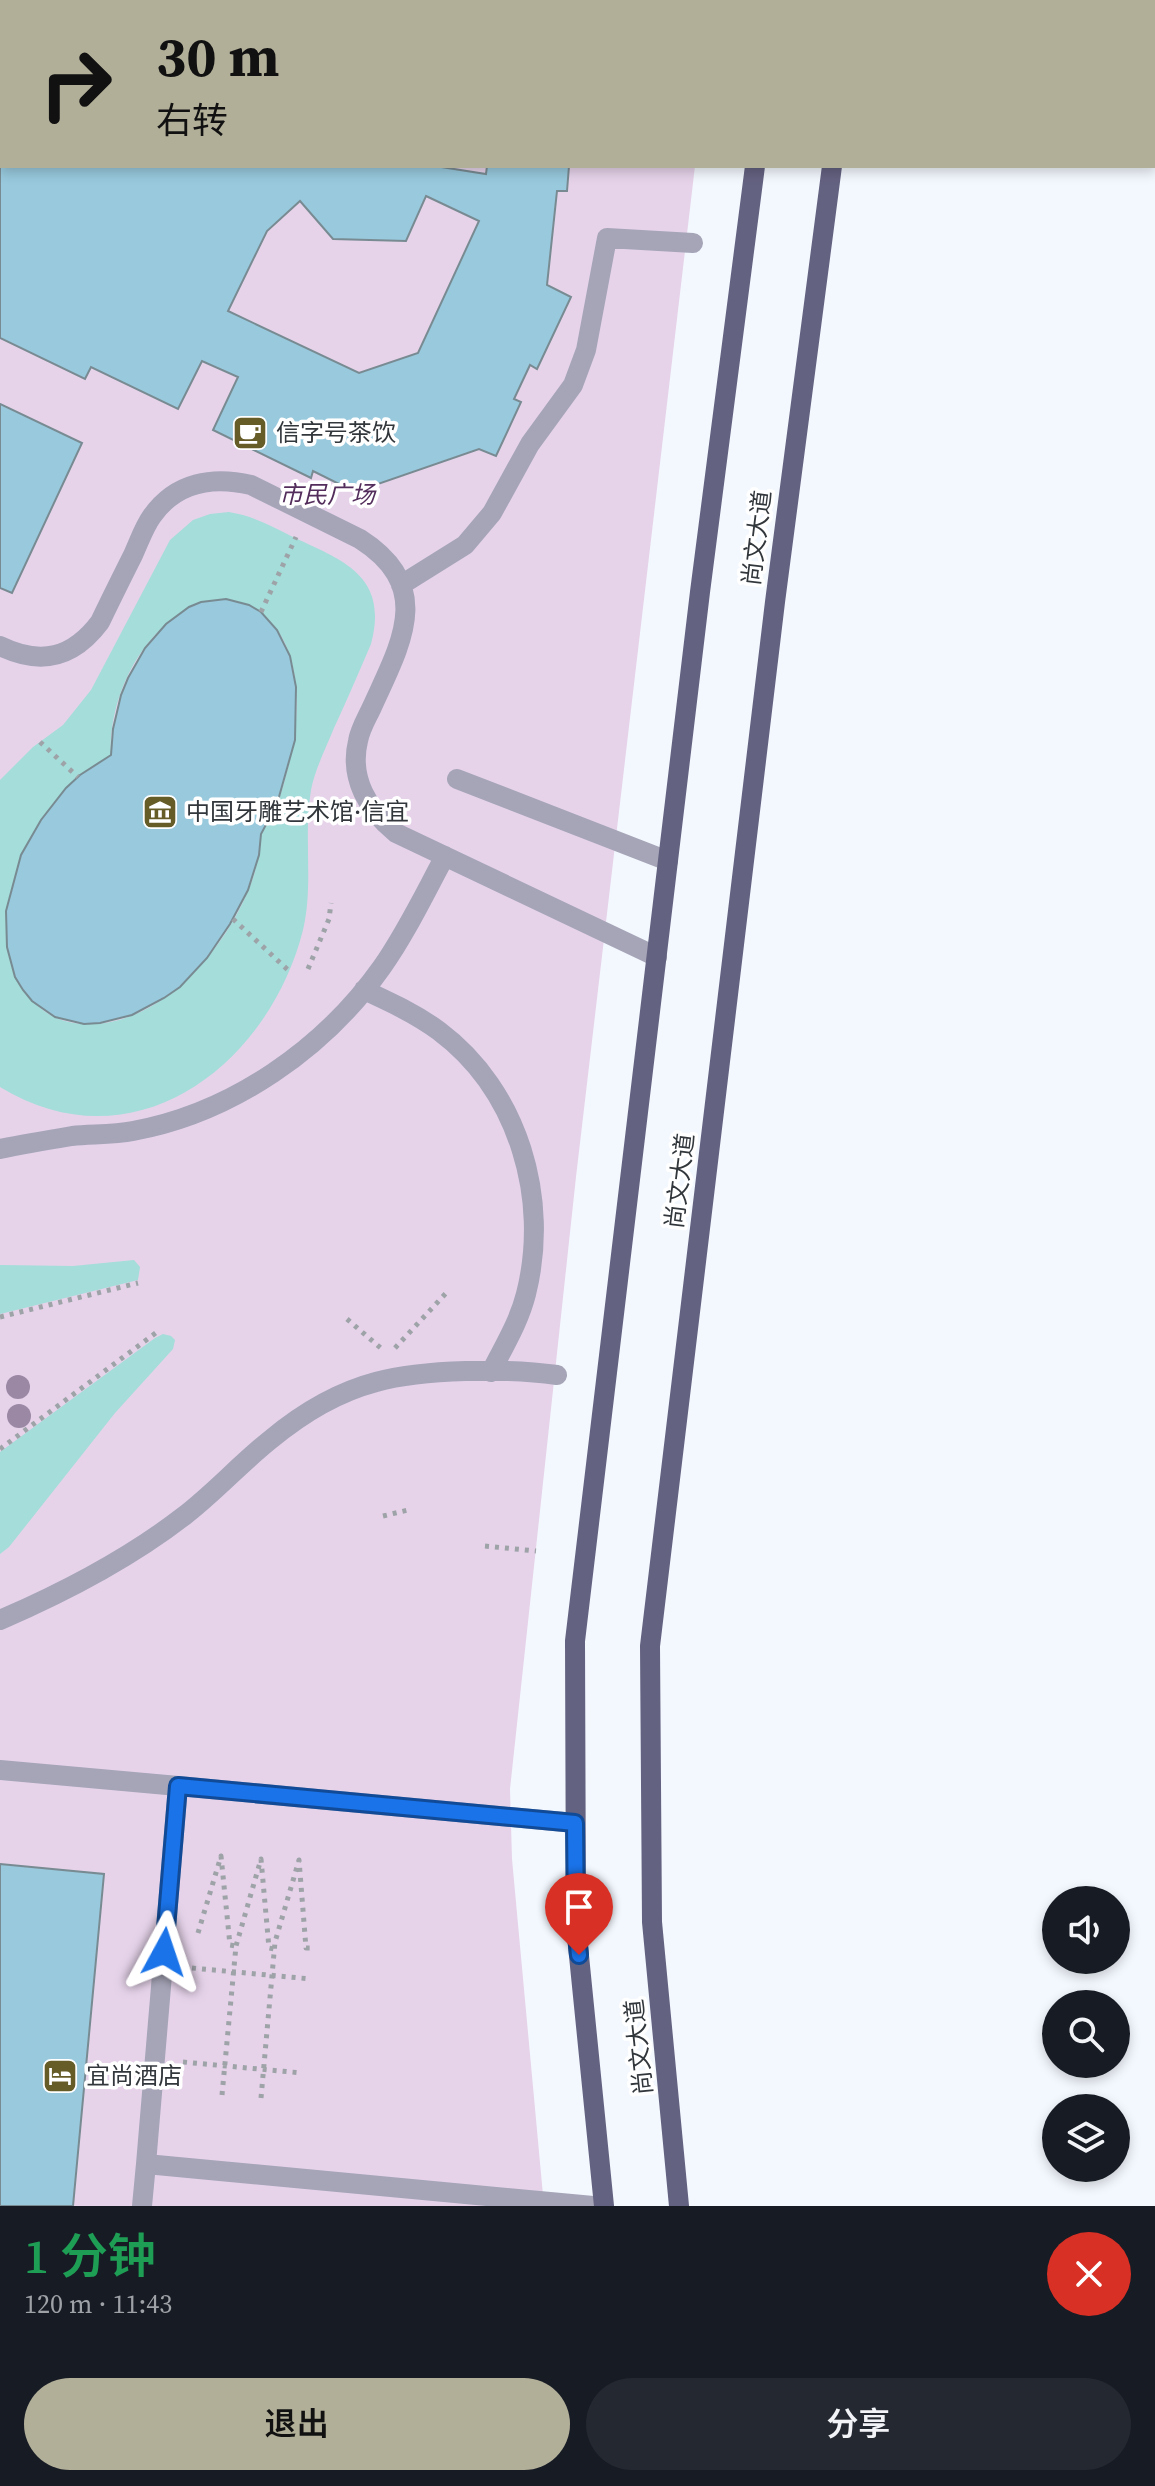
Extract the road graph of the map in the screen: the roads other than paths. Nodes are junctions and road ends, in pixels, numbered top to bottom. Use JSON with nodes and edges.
{"nodes":[{"id":1,"x":755,"y":168,"type":"edge"},
{"id":2,"x":832,"y":168,"type":"edge"},
{"id":3,"x":693,"y":243,"type":"dead end"},
{"id":4,"x":401,"y":585,"type":"junction"},
{"id":5,"x":0,"y":646,"type":"edge"},
{"id":6,"x":457,"y":779,"type":"dead end"},
{"id":7,"x":445,"y":856,"type":"junction"},
{"id":8,"x":668,"y":861,"type":"junction"},
{"id":9,"x":657,"y":957,"type":"junction"},
{"id":10,"x":364,"y":990,"type":"junction"},
{"id":11,"x":0,"y":1149,"type":"edge"},
{"id":12,"x":491,"y":1372,"type":"junction"},
{"id":13,"x":557,"y":1375,"type":"dead end"},
{"id":14,"x":0,"y":1620,"type":"edge"},
{"id":15,"x":0,"y":1770,"type":"edge"},
{"id":16,"x":178,"y":1786,"type":"junction"},
{"id":17,"x":575,"y":1823,"type":"junction"},
{"id":18,"x":146,"y":2164,"type":"junction"},
{"id":19,"x":142,"y":2206,"type":"edge"},
{"id":20,"x":593,"y":2206,"type":"edge"},
{"id":21,"x":604,"y":2206,"type":"edge"},
{"id":22,"x":679,"y":2206,"type":"edge"}],
"edges":[{"from":1,"to":8,"type":"main road","name":"尚文大道"},
{"from":2,"to":22,"type":"main road","name":"尚文大道"},
{"from":3,"to":4,"type":"street"},
{"from":4,"to":5,"type":"street"},
{"from":4,"to":7,"type":"street"},
{"from":6,"to":8,"type":"street"},
{"from":7,"to":9,"type":"street"},
{"from":7,"to":10,"type":"street"},
{"from":8,"to":9,"type":"main road","name":"尚文大道"},
{"from":9,"to":17,"type":"main road","name":"尚文大道"},
{"from":10,"to":11,"type":"street"},
{"from":10,"to":12,"type":"street"},
{"from":12,"to":13,"type":"street"},
{"from":12,"to":14,"type":"street"},
{"from":15,"to":16,"type":"street"},
{"from":16,"to":17,"type":"street"},
{"from":16,"to":18,"type":"street"},
{"from":17,"to":21,"type":"main road","name":"尚文大道"},
{"from":18,"to":19,"type":"street"},
{"from":18,"to":20,"type":"street"}]}
